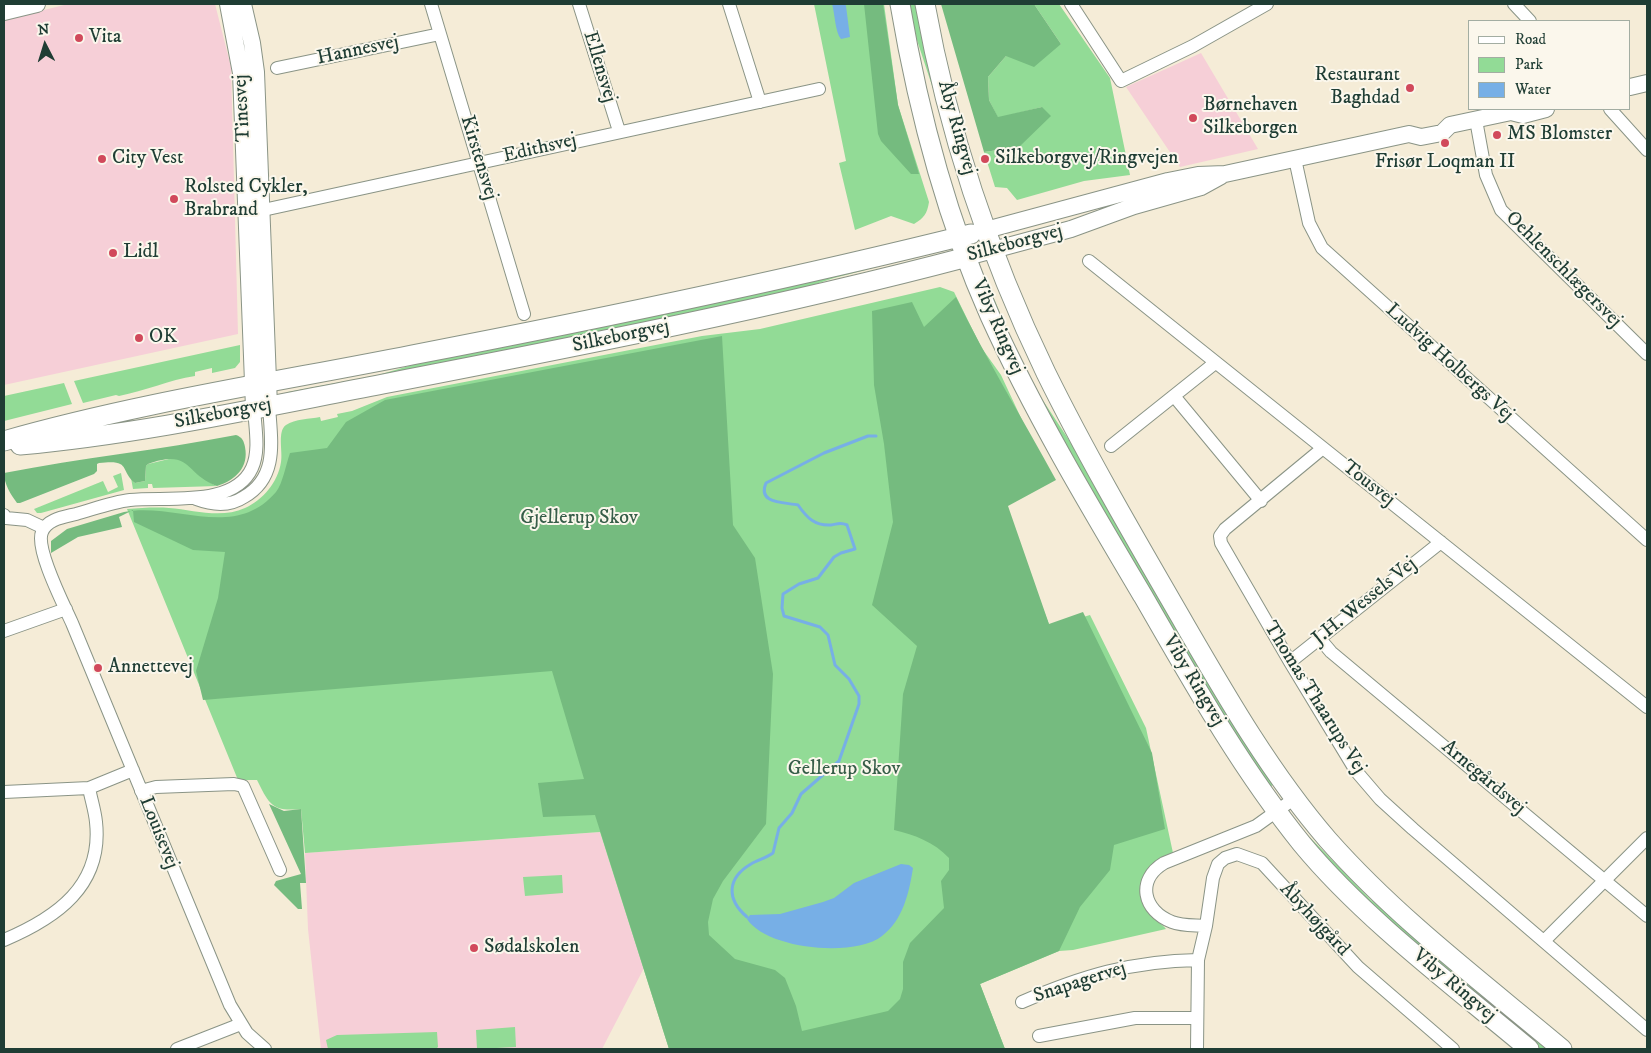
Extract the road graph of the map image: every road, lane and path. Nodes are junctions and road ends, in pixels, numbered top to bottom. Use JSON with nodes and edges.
{"nodes":[{"id":1,"x":37,"y":4,"type":"edge"},
{"id":2,"x":228,"y":4,"type":"edge"},
{"id":3,"x":243,"y":4,"type":"edge"},
{"id":4,"x":430,"y":4,"type":"edge"},
{"id":5,"x":580,"y":4,"type":"edge"},
{"id":6,"x":729,"y":4,"type":"edge"},
{"id":7,"x":900,"y":4,"type":"edge"},
{"id":8,"x":925,"y":4,"type":"edge"},
{"id":9,"x":1071,"y":4,"type":"edge"},
{"id":10,"x":1267,"y":4,"type":"edge"},
{"id":11,"x":1514,"y":4,"type":"edge"},
{"id":12,"x":4,"y":11,"type":"edge"},
{"id":13,"x":1529,"y":20,"type":"edge"},
{"id":14,"x":440,"y":34,"type":"junction"},
{"id":15,"x":277,"y":68,"type":"dead end"},
{"id":16,"x":1647,"y":83,"type":"edge"},
{"id":17,"x":1631,"y":87,"type":"edge"},
{"id":18,"x":819,"y":89,"type":"dead end"},
{"id":19,"x":760,"y":102,"type":"junction"},
{"id":20,"x":1513,"y":110,"type":"edge"},
{"id":21,"x":1542,"y":110,"type":"edge"},
{"id":22,"x":1611,"y":110,"type":"edge"},
{"id":23,"x":1476,"y":120,"type":"junction"},
{"id":24,"x":619,"y":131,"type":"junction"},
{"id":25,"x":1647,"y":150,"type":"edge"},
{"id":26,"x":1295,"y":159,"type":"junction"},
{"id":27,"x":480,"y":162,"type":"junction"},
{"id":28,"x":1225,"y":174,"type":"junction"},
{"id":29,"x":254,"y":212,"type":"junction"},
{"id":30,"x":986,"y":230,"type":"junction"},
{"id":31,"x":959,"y":236,"type":"junction"},
{"id":32,"x":994,"y":250,"type":"junction"},
{"id":33,"x":967,"y":257,"type":"junction"},
{"id":34,"x":1089,"y":261,"type":"dead end"},
{"id":35,"x":524,"y":314,"type":"dead end"},
{"id":36,"x":1647,"y":354,"type":"edge"},
{"id":37,"x":1215,"y":363,"type":"junction"},
{"id":38,"x":261,"y":384,"type":"junction"},
{"id":39,"x":1174,"y":396,"type":"junction"},
{"id":40,"x":262,"y":407,"type":"junction"},
{"id":41,"x":4,"y":441,"type":"edge"},
{"id":42,"x":1111,"y":446,"type":"dead end"},
{"id":43,"x":4,"y":447,"type":"edge"},
{"id":44,"x":1323,"y":448,"type":"junction"},
{"id":45,"x":1260,"y":501,"type":"junction"},
{"id":46,"x":4,"y":515,"type":"edge"},
{"id":47,"x":44,"y":528,"type":"junction"},
{"id":48,"x":1647,"y":540,"type":"edge"},
{"id":49,"x":1441,"y":542,"type":"junction"},
{"id":50,"x":66,"y":609,"type":"junction"},
{"id":51,"x":4,"y":631,"type":"edge"},
{"id":52,"x":1320,"y":639,"type":"junction"},
{"id":53,"x":1290,"y":662,"type":"junction"},
{"id":54,"x":1647,"y":707,"type":"edge"},
{"id":55,"x":132,"y":770,"type":"junction"},
{"id":56,"x":89,"y":788,"type":"junction"},
{"id":57,"x":141,"y":791,"type":"junction"},
{"id":58,"x":4,"y":792,"type":"edge"},
{"id":59,"x":1295,"y":798,"type":"junction"},
{"id":60,"x":1278,"y":812,"type":"junction"},
{"id":61,"x":1647,"y":838,"type":"edge"},
{"id":62,"x":280,"y":870,"type":"dead end"},
{"id":63,"x":1605,"y":881,"type":"junction"},
{"id":64,"x":1647,"y":916,"type":"edge"},
{"id":65,"x":1206,"y":926,"type":"junction"},
{"id":66,"x":4,"y":940,"type":"edge"},
{"id":67,"x":1544,"y":942,"type":"junction"},
{"id":68,"x":1198,"y":960,"type":"junction"},
{"id":69,"x":1022,"y":1002,"type":"dead end"},
{"id":70,"x":1197,"y":1018,"type":"junction"},
{"id":71,"x":241,"y":1024,"type":"junction"},
{"id":72,"x":1647,"y":1030,"type":"edge"},
{"id":73,"x":1039,"y":1036,"type":"dead end"},
{"id":74,"x":177,"y":1049,"type":"edge"},
{"id":75,"x":265,"y":1049,"type":"edge"},
{"id":76,"x":1197,"y":1049,"type":"edge"},
{"id":77,"x":1453,"y":1049,"type":"edge"},
{"id":78,"x":1530,"y":1049,"type":"edge"},
{"id":79,"x":1562,"y":1049,"type":"edge"}],
"edges":[{"from":1,"to":12,"type":"street"},
{"from":2,"to":29,"type":"street","name":"Tinesvej"},
{"from":3,"to":29,"type":"street","name":"Tinesvej"},
{"from":4,"to":14,"type":"street","name":"Kirstensvej"},
{"from":5,"to":24,"type":"street","name":"Ellensvej"},
{"from":6,"to":19,"type":"street"},
{"from":7,"to":31,"type":"main road","name":"Åby Ringvej"},
{"from":8,"to":30,"type":"main road","name":"Åby Ringvej"},
{"from":9,"to":10,"type":"street"},
{"from":11,"to":13,"type":"street"},
{"from":14,"to":15,"type":"street","name":"Hannesvej"},
{"from":14,"to":27,"type":"street","name":"Kirstensvej"},
{"from":16,"to":17,"type":"street"},
{"from":18,"to":19,"type":"street","name":"Edithsvej"},
{"from":19,"to":24,"type":"street","name":"Edithsvej"},
{"from":20,"to":21,"type":"street","name":"Silkeborgvej"},
{"from":20,"to":23,"type":"street","name":"Silkeborgvej"},
{"from":22,"to":25,"type":"street"},
{"from":23,"to":26,"type":"street","name":"Silkeborgvej"},
{"from":23,"to":36,"type":"street","name":"Oehlenschlægersvej"},
{"from":24,"to":27,"type":"street","name":"Edithsvej"},
{"from":26,"to":28,"type":"street","name":"Silkeborgvej"},
{"from":26,"to":48,"type":"street","name":"Ludvig Holbergs Vej"},
{"from":27,"to":29,"type":"street","name":"Edithsvej"},
{"from":27,"to":35,"type":"street","name":"Kirstensvej"},
{"from":28,"to":30,"type":"street","name":"Silkeborgvej"},
{"from":28,"to":32,"type":"street","name":"Silkeborgvej"},
{"from":29,"to":38,"type":"street","name":"Tinesvej"},
{"from":30,"to":31,"type":"main road","name":"Silkeborgvej"},
{"from":30,"to":32,"type":"main road","name":"Åby Ringvej"},
{"from":31,"to":33,"type":"main road","name":"Viby Ringvej"},
{"from":31,"to":38,"type":"main road","name":"Silkeborgvej"},
{"from":32,"to":33,"type":"street","name":"Silkeborgvej"},
{"from":32,"to":59,"type":"main road","name":"Viby Ringvej"},
{"from":33,"to":40,"type":"main road","name":"Silkeborgvej"},
{"from":33,"to":60,"type":"main road","name":"Viby Ringvej"},
{"from":34,"to":37,"type":"street","name":"Tousvej"},
{"from":37,"to":39,"type":"street"},
{"from":37,"to":44,"type":"street","name":"Tousvej"},
{"from":38,"to":40,"type":"street","name":"Tinesvej"},
{"from":38,"to":41,"type":"main road","name":"Silkeborgvej"},
{"from":39,"to":42,"type":"street"},
{"from":39,"to":45,"type":"street"},
{"from":40,"to":43,"type":"main road","name":"Silkeborgvej"},
{"from":40,"to":47,"type":"street"},
{"from":44,"to":45,"type":"street","name":"Thomas Thaarups Vej"},
{"from":44,"to":49,"type":"street","name":"Tousvej"},
{"from":45,"to":53,"type":"street","name":"Thomas Thaarups Vej"},
{"from":46,"to":47,"type":"street"},
{"from":47,"to":50,"type":"street","name":"Louisevej"},
{"from":49,"to":52,"type":"street","name":"J.H. Wessels Vej"},
{"from":49,"to":54,"type":"street","name":"Tousvej"},
{"from":50,"to":51,"type":"street"},
{"from":50,"to":55,"type":"street","name":"Louisevej"},
{"from":52,"to":53,"type":"street","name":"J.H. Wessels Vej"},
{"from":52,"to":63,"type":"street","name":"Arnegårdsvej"},
{"from":53,"to":67,"type":"street","name":"Thomas Thaarups Vej"},
{"from":55,"to":56,"type":"street"},
{"from":55,"to":57,"type":"street","name":"Louisevej"},
{"from":56,"to":58,"type":"street"},
{"from":56,"to":66,"type":"street"},
{"from":57,"to":62,"type":"street"},
{"from":57,"to":71,"type":"street","name":"Louisevej"},
{"from":59,"to":60,"type":"street"},
{"from":59,"to":79,"type":"main road","name":"Viby Ringvej"},
{"from":60,"to":65,"type":"street"},
{"from":60,"to":78,"type":"main road","name":"Viby Ringvej"},
{"from":61,"to":63,"type":"street"},
{"from":63,"to":64,"type":"street","name":"Arnegårdsvej"},
{"from":63,"to":67,"type":"street"},
{"from":65,"to":68,"type":"street","name":"Åbyhøjgård"},
{"from":65,"to":77,"type":"street","name":"Åbyhøjgård"},
{"from":67,"to":72,"type":"street","name":"Thomas Thaarups Vej"},
{"from":68,"to":69,"type":"street","name":"Snapagervej"},
{"from":68,"to":70,"type":"street","name":"Åbyhøjgård"},
{"from":70,"to":73,"type":"street","name":"Snapagervej"},
{"from":70,"to":76,"type":"street","name":"Åbyhøjgård"},
{"from":71,"to":74,"type":"street"},
{"from":71,"to":75,"type":"street","name":"Louisevej"}]}
